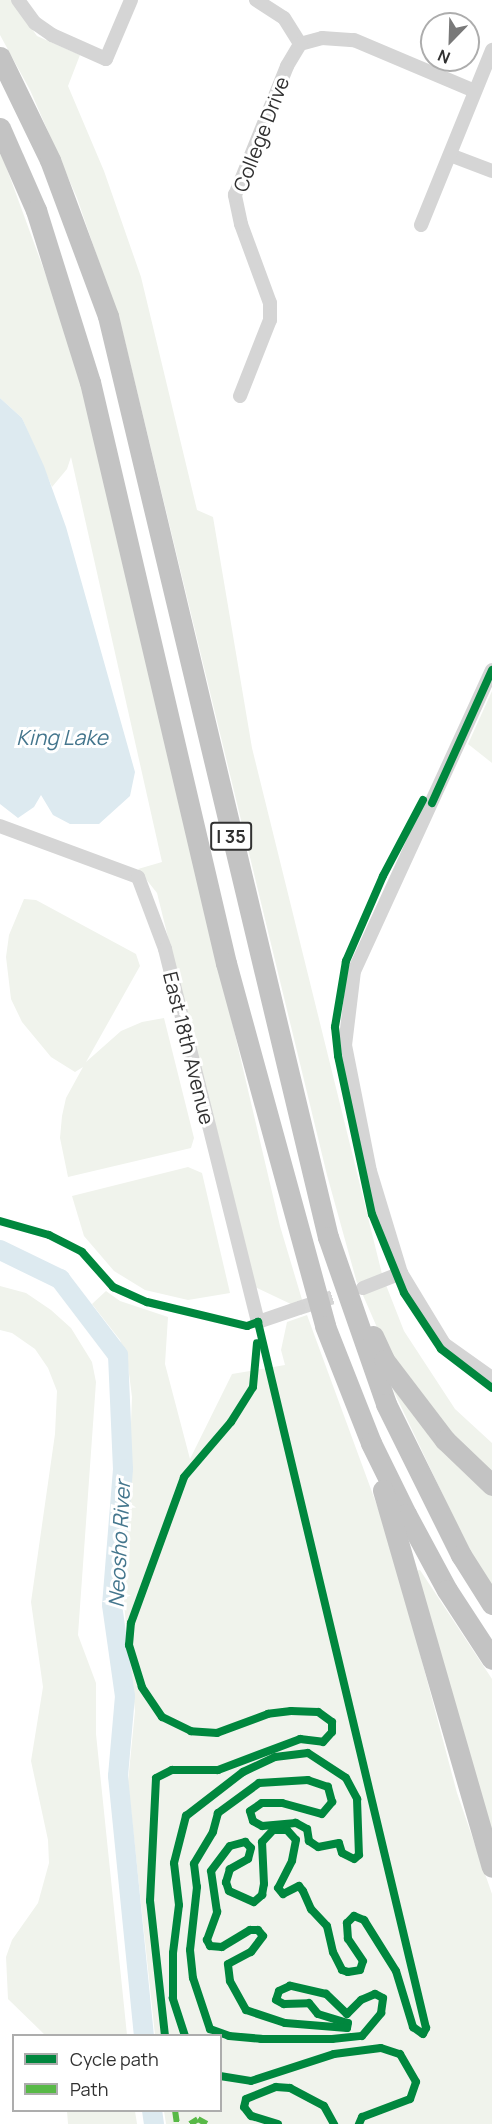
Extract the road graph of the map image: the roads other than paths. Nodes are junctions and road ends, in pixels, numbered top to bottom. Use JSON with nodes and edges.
{"nodes":[{"id":1,"x":18,"y":0,"type":"edge"},
{"id":2,"x":131,"y":0,"type":"edge"},
{"id":3,"x":256,"y":0,"type":"edge"},
{"id":4,"x":300,"y":44,"type":"junction"},
{"id":5,"x":492,"y":50,"type":"edge"},
{"id":6,"x":0,"y":57,"type":"edge"},
{"id":7,"x":475,"y":91,"type":"junction"},
{"id":8,"x":0,"y":129,"type":"edge"},
{"id":9,"x":450,"y":155,"type":"junction"},
{"id":10,"x":492,"y":171,"type":"edge"},
{"id":11,"x":421,"y":225,"type":"dead end"},
{"id":12,"x":240,"y":396,"type":"dead end"},
{"id":13,"x":492,"y":670,"type":"edge"},
{"id":14,"x":0,"y":826,"type":"edge"},
{"id":15,"x":336,"y":1260,"type":"junction"},
{"id":16,"x":401,"y":1273,"type":"junction"},
{"id":17,"x":363,"y":1288,"type":"tunnel mouth"},
{"id":18,"x":299,"y":1308,"type":"tunnel mouth"},
{"id":19,"x":492,"y":1377,"type":"edge"},
{"id":20,"x":371,"y":1443,"type":"junction"},
{"id":21,"x":492,"y":1485,"type":"edge"},
{"id":22,"x":492,"y":1604,"type":"edge"},
{"id":23,"x":492,"y":1659,"type":"edge"},
{"id":24,"x":492,"y":1867,"type":"edge"}],
"edges":[{"from":1,"to":2,"type":"street"},
{"from":3,"to":4,"type":"street"},
{"from":4,"to":7,"type":"street"},
{"from":4,"to":12,"type":"street","name":"College Drive"},
{"from":5,"to":7,"type":"street"},
{"from":6,"to":15,"type":"highway","number":"I 35"},
{"from":7,"to":9,"type":"street"},
{"from":8,"to":20,"type":"highway","number":"I 35"},
{"from":9,"to":10,"type":"street"},
{"from":9,"to":11,"type":"street"},
{"from":13,"to":16,"type":"street"},
{"from":14,"to":18,"type":"street","name":"East 18th Avenue"},
{"from":15,"to":21,"type":"highway"},
{"from":15,"to":22,"type":"highway","number":"I 35"},
{"from":16,"to":17,"type":"street"},
{"from":16,"to":19,"type":"street"},
{"from":20,"to":23,"type":"highway","number":"I 35"},
{"from":20,"to":24,"type":"highway"}]}
